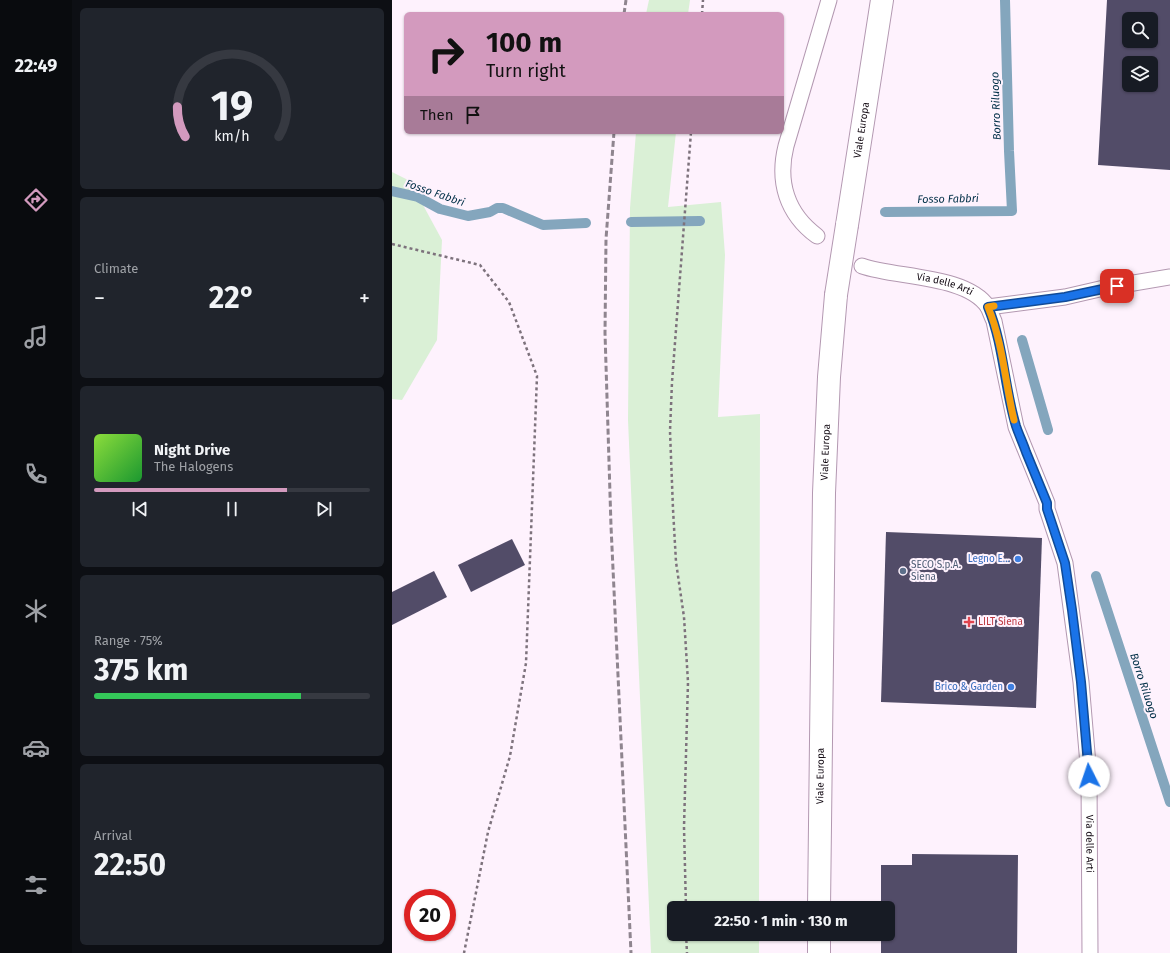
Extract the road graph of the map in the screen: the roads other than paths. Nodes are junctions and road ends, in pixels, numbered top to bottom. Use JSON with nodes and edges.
{"nodes":[{"id":1,"x":829,"y":0,"type":"edge"},
{"id":2,"x":882,"y":0,"type":"edge"},
{"id":3,"x":817,"y":236,"type":"dead end"},
{"id":4,"x":862,"y":266,"type":"dead end"},
{"id":5,"x":1170,"y":277,"type":"edge"},
{"id":6,"x":988,"y":307,"type":"junction"},
{"id":7,"x":820,"y":901,"type":"edge"},
{"id":8,"x":819,"y":941,"type":"edge"},
{"id":9,"x":819,"y":953,"type":"edge"},
{"id":10,"x":1090,"y":953,"type":"edge"}],
"edges":[{"from":1,"to":3,"type":"lane"},
{"from":2,"to":7,"type":"street","name":"Viale Europa","bridge":true},
{"from":4,"to":6,"type":"lane","name":"Via delle Arti"},
{"from":5,"to":6,"type":"lane"},
{"from":6,"to":10,"type":"lane","name":"Via delle Arti"},
{"from":8,"to":9,"type":"street"}]}
